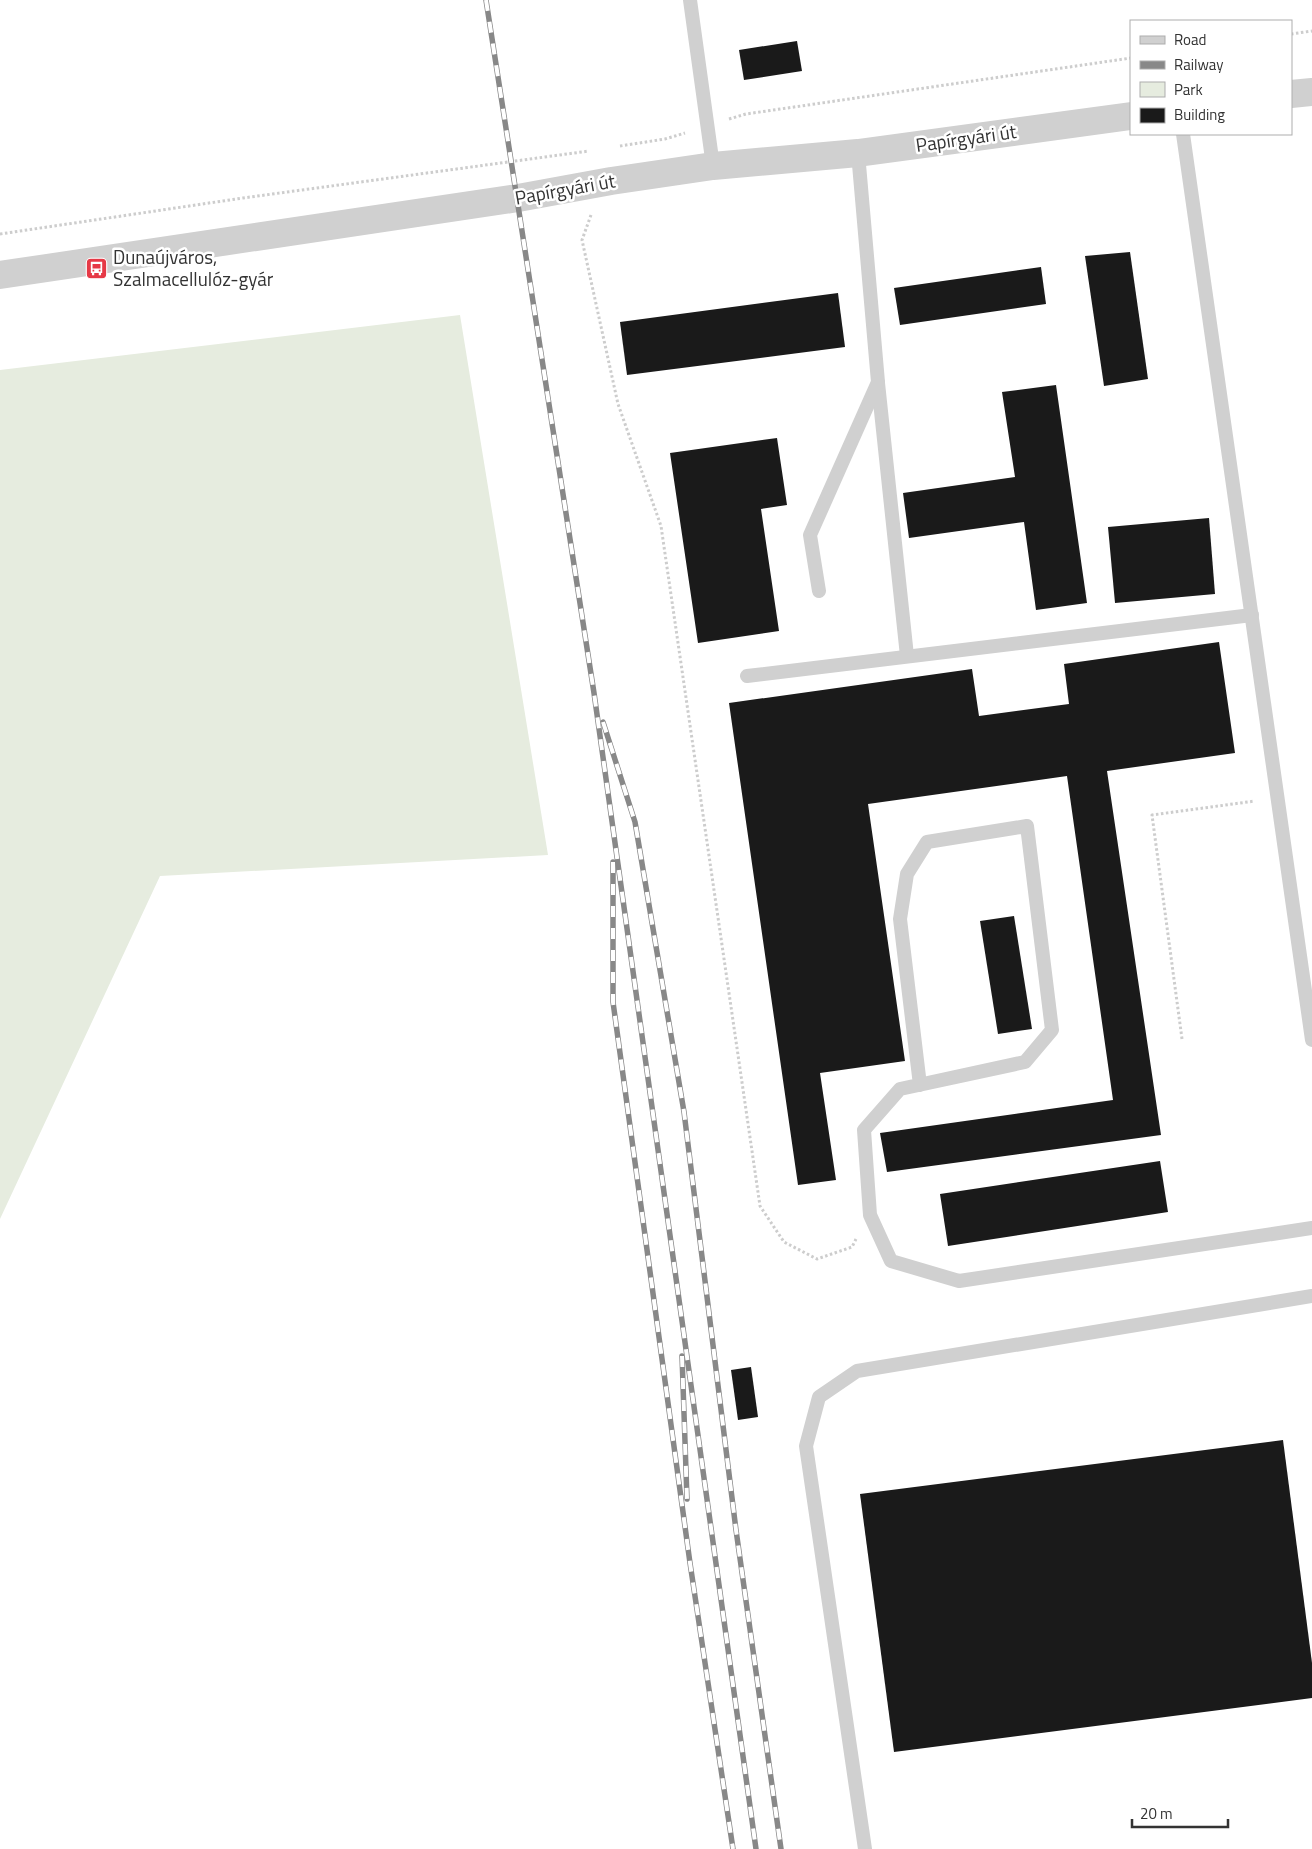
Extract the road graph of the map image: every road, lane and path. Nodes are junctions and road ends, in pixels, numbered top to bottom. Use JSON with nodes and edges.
{"nodes":[{"id":1,"x":690,"y":0,"type":"edge"},
{"id":2,"x":1312,"y":31,"type":"edge"},
{"id":3,"x":1292,"y":34,"type":"edge"},
{"id":4,"x":1130,"y":58,"type":"edge"},
{"id":5,"x":1312,"y":92,"type":"edge"},
{"id":6,"x":1292,"y":94,"type":"edge"},
{"id":7,"x":1130,"y":116,"type":"edge"},
{"id":8,"x":708,"y":125,"type":"junction"},
{"id":9,"x":1183,"y":135,"type":"edge"},
{"id":10,"x":618,"y":147,"type":"dead end"},
{"id":11,"x":590,"y":151,"type":"dead end"},
{"id":12,"x":858,"y":153,"type":"junction"},
{"id":13,"x":713,"y":166,"type":"junction"},
{"id":14,"x":611,"y":181,"type":"junction"},
{"id":15,"x":0,"y":234,"type":"edge"},
{"id":16,"x":0,"y":275,"type":"edge"},
{"id":17,"x":878,"y":382,"type":"junction"},
{"id":18,"x":819,"y":591,"type":"dead end"},
{"id":19,"x":1252,"y":615,"type":"junction"},
{"id":20,"x":907,"y":656,"type":"junction"},
{"id":21,"x":747,"y":676,"type":"dead end"},
{"id":22,"x":1278,"y":798,"type":"junction"},
{"id":23,"x":1182,"y":1039,"type":"dead end"},
{"id":24,"x":1312,"y":1040,"type":"edge"},
{"id":25,"x":920,"y":1085,"type":"junction"},
{"id":26,"x":870,"y":1215,"type":"junction"},
{"id":27,"x":1312,"y":1228,"type":"edge"},
{"id":28,"x":1312,"y":1296,"type":"edge"},
{"id":29,"x":865,"y":1849,"type":"edge"}],
"edges":[{"from":1,"to":8,"type":"lane"},
{"from":2,"to":3,"type":"path"},
{"from":4,"to":8,"type":"path"},
{"from":5,"to":6,"type":"street"},
{"from":7,"to":12,"type":"street","name":"Papírgyári út"},
{"from":8,"to":10,"type":"path"},
{"from":8,"to":13,"type":"lane"},
{"from":9,"to":19,"type":"lane"},
{"from":11,"to":15,"type":"path"},
{"from":12,"to":13,"type":"street","name":"Papírgyári út"},
{"from":12,"to":17,"type":"lane"},
{"from":13,"to":14,"type":"street","name":"Papírgyári út"},
{"from":14,"to":16,"type":"street","name":"Papírgyári út"},
{"from":14,"to":26,"type":"path"},
{"from":17,"to":18,"type":"lane"},
{"from":17,"to":20,"type":"lane"},
{"from":19,"to":20,"type":"lane"},
{"from":19,"to":22,"type":"lane"},
{"from":20,"to":21,"type":"lane"},
{"from":22,"to":23,"type":"path"},
{"from":22,"to":24,"type":"lane"},
{"from":25,"to":25,"type":"lane"},
{"from":25,"to":26,"type":"lane"},
{"from":26,"to":27,"type":"lane"},
{"from":28,"to":29,"type":"lane"}]}
